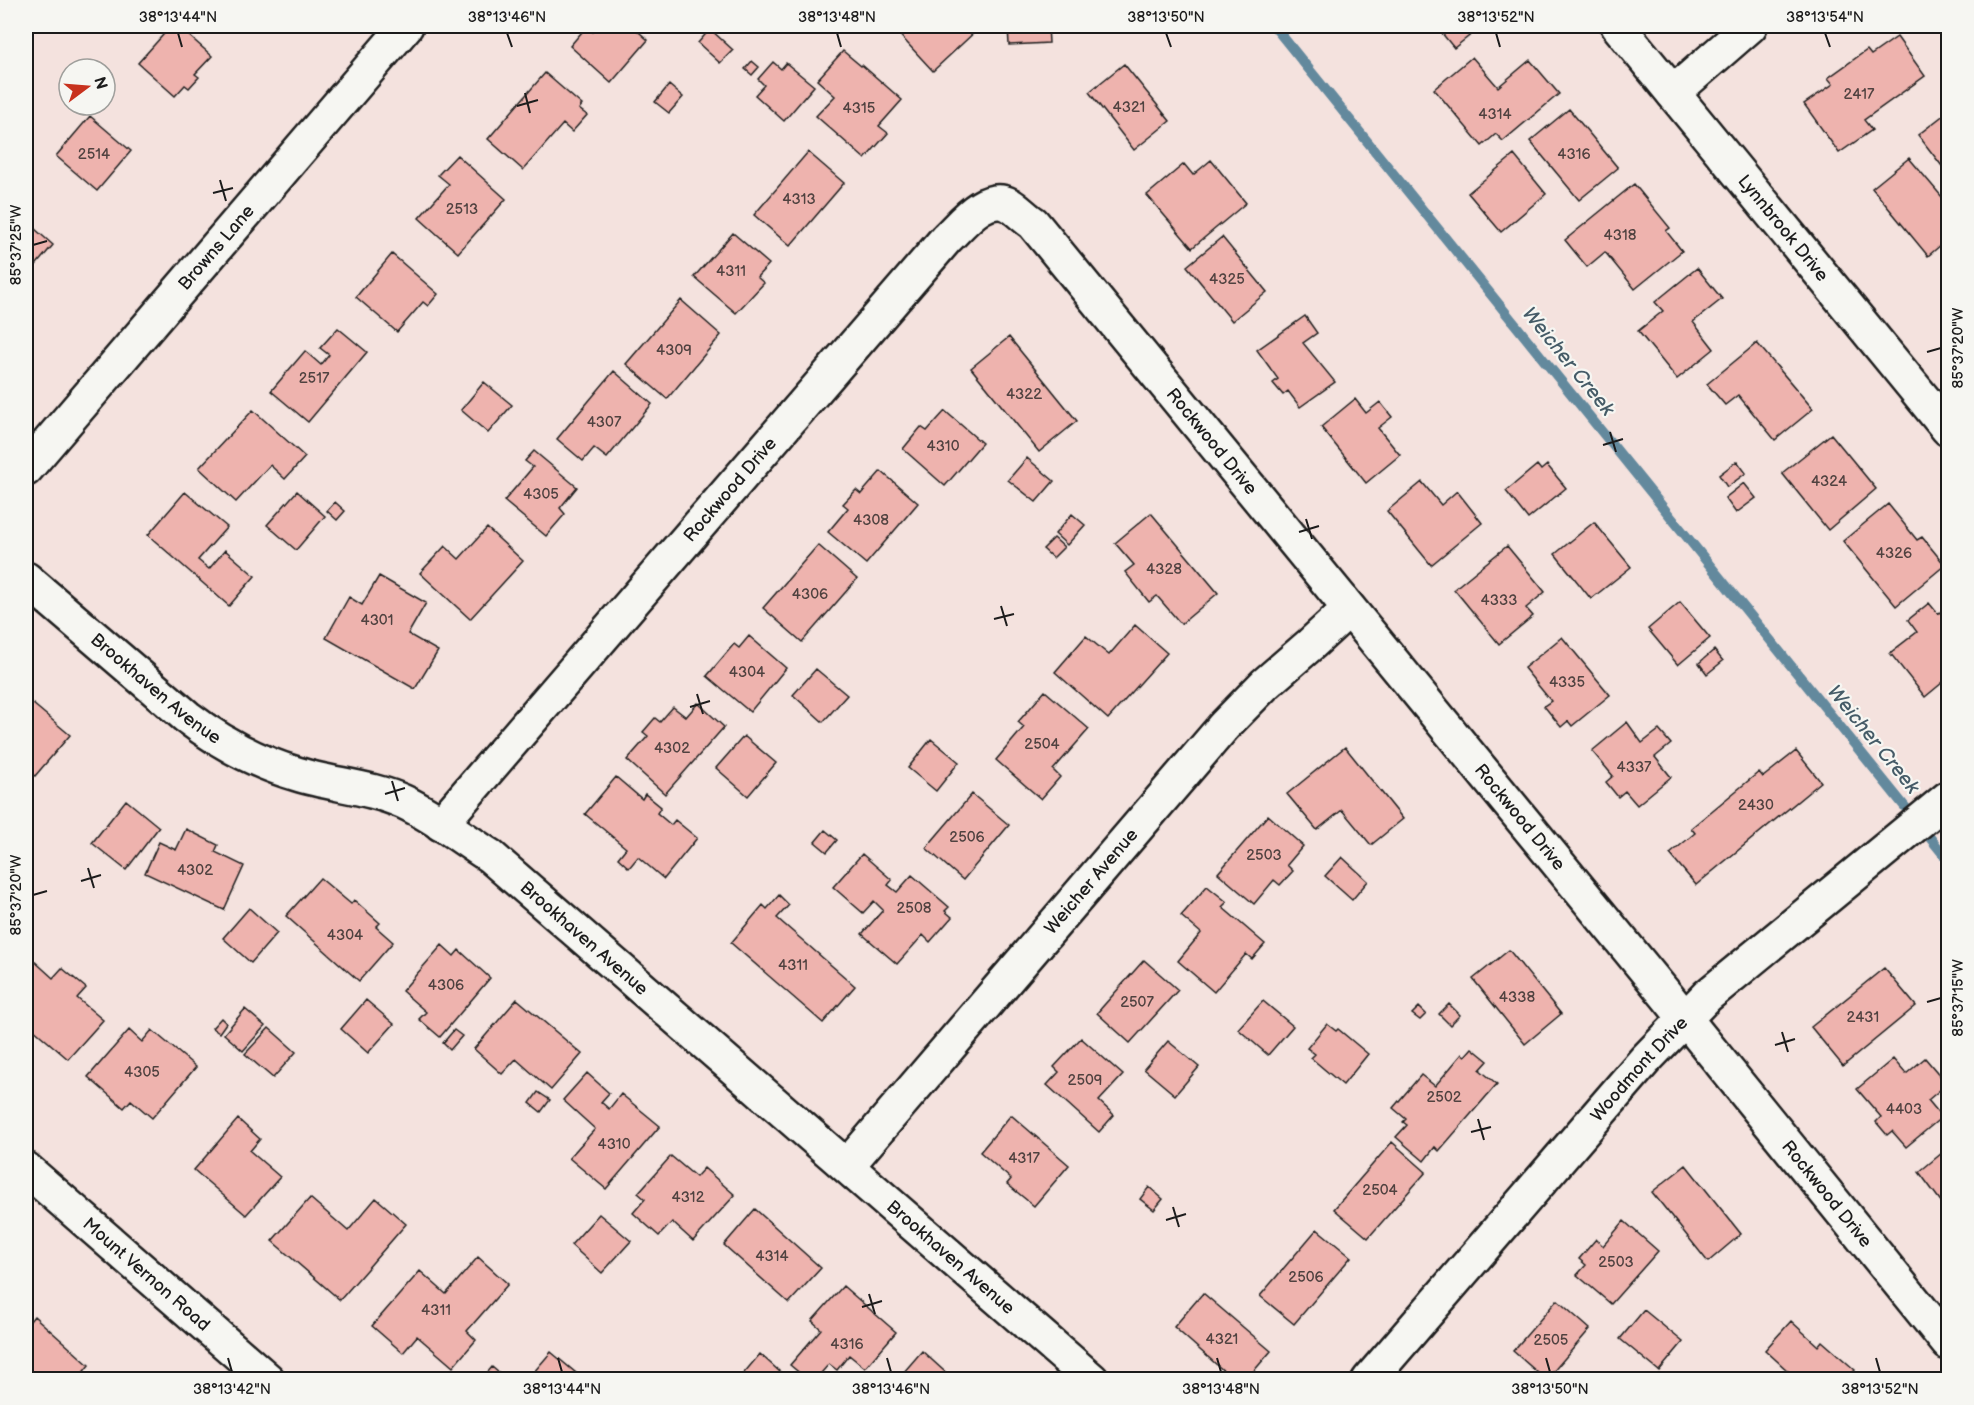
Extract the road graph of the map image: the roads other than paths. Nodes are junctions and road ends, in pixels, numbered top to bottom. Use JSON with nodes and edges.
{"nodes":[{"id":1,"x":406,"y":26,"type":"edge"},
{"id":2,"x":1618,"y":26,"type":"edge"},
{"id":3,"x":1750,"y":26,"type":"edge"},
{"id":4,"x":1673,"y":93,"type":"junction"},
{"id":5,"x":1948,"y":429,"type":"edge"},
{"id":6,"x":26,"y":469,"type":"edge"},
{"id":7,"x":26,"y":579,"type":"edge"},
{"id":8,"x":1349,"y":609,"type":"junction"},
{"id":9,"x":1948,"y":798,"type":"edge"},
{"id":10,"x":441,"y":824,"type":"junction"},
{"id":11,"x":1685,"y":1020,"type":"junction"},
{"id":12,"x":847,"y":1166,"type":"junction"},
{"id":13,"x":26,"y":1169,"type":"edge"},
{"id":14,"x":1948,"y":1343,"type":"edge"},
{"id":15,"x":268,"y":1380,"type":"edge"},
{"id":16,"x":1092,"y":1380,"type":"edge"},
{"id":17,"x":1369,"y":1380,"type":"edge"}],
"edges":[{"from":1,"to":6,"type":"street","name":"Browns Lane"},
{"from":2,"to":4,"type":"street","name":"Lynnbrook Drive"},
{"from":3,"to":4,"type":"street"},
{"from":4,"to":5,"type":"street","name":"Lynnbrook Drive"},
{"from":7,"to":10,"type":"street","name":"Brookhaven Avenue"},
{"from":8,"to":10,"type":"street","name":"Rockwood Drive"},
{"from":8,"to":11,"type":"street","name":"Rockwood Drive"},
{"from":8,"to":12,"type":"street","name":"Weicher Avenue"},
{"from":9,"to":11,"type":"street","name":"Woodmont Drive"},
{"from":10,"to":12,"type":"street","name":"Brookhaven Avenue"},
{"from":11,"to":14,"type":"street","name":"Rockwood Drive"},
{"from":11,"to":17,"type":"street","name":"Woodmont Drive"},
{"from":12,"to":16,"type":"street","name":"Brookhaven Avenue"},
{"from":13,"to":15,"type":"street","name":"Mount Vernon Road"}]}
